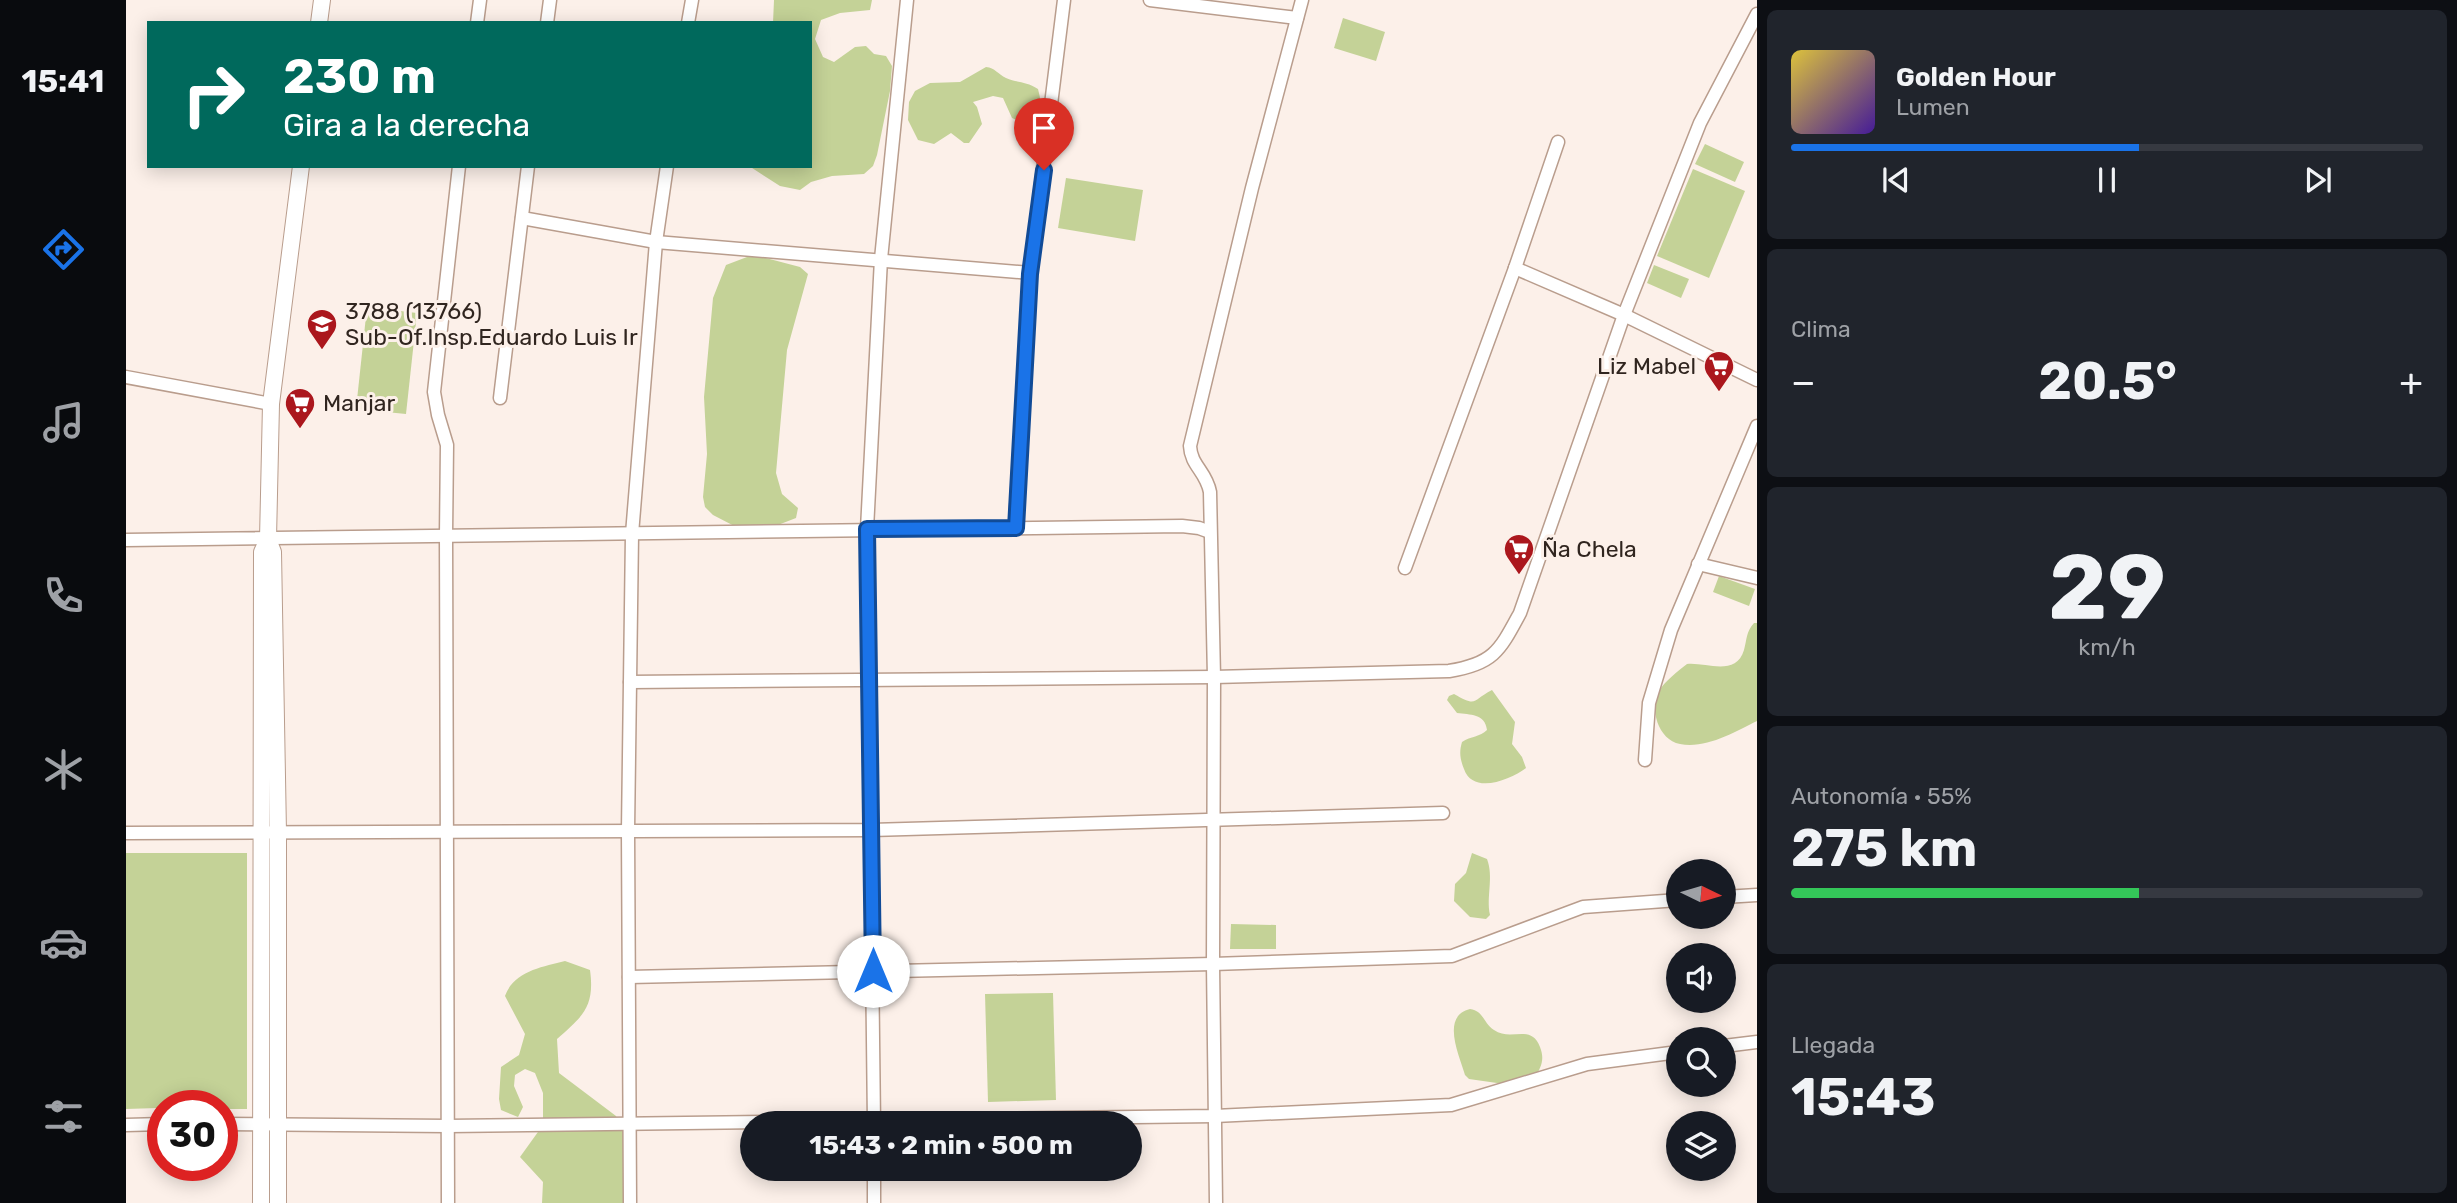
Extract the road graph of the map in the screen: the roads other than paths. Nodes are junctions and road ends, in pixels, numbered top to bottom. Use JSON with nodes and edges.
{"nodes":[{"id":1,"x":322,"y":0,"type":"edge"},
{"id":2,"x":480,"y":0,"type":"edge"},
{"id":3,"x":550,"y":0,"type":"edge"},
{"id":4,"x":692,"y":0,"type":"edge"},
{"id":5,"x":907,"y":0,"type":"edge"},
{"id":6,"x":1064,"y":0,"type":"edge"},
{"id":7,"x":1150,"y":0,"type":"edge"},
{"id":8,"x":1302,"y":0,"type":"edge"},
{"id":9,"x":1757,"y":14,"type":"edge"},
{"id":10,"x":1297,"y":18,"type":"junction"},
{"id":11,"x":319,"y":21,"type":"edge"},
{"id":12,"x":477,"y":21,"type":"edge"},
{"id":13,"x":547,"y":21,"type":"edge"},
{"id":14,"x":688,"y":21,"type":"edge"},
{"id":15,"x":1558,"y":142,"type":"dead end"},
{"id":16,"x":300,"y":168,"type":"edge"},
{"id":17,"x":459,"y":168,"type":"edge"},
{"id":18,"x":528,"y":168,"type":"edge"},
{"id":19,"x":667,"y":168,"type":"edge"},
{"id":20,"x":522,"y":218,"type":"junction"},
{"id":21,"x":656,"y":242,"type":"junction"},
{"id":22,"x":881,"y":259,"type":"junction"},
{"id":23,"x":1515,"y":268,"type":"junction"},
{"id":24,"x":1030,"y":274,"type":"junction"},
{"id":25,"x":1624,"y":315,"type":"junction"},
{"id":26,"x":126,"y":377,"type":"edge"},
{"id":27,"x":1757,"y":380,"type":"edge"},
{"id":28,"x":500,"y":398,"type":"dead end"},
{"id":29,"x":271,"y":404,"type":"junction"},
{"id":30,"x":1757,"y":426,"type":"edge"},
{"id":31,"x":1016,"y":528,"type":"junction"},
{"id":32,"x":867,"y":529,"type":"junction"},
{"id":33,"x":1210,"y":532,"type":"junction"},
{"id":34,"x":632,"y":534,"type":"junction"},
{"id":35,"x":446,"y":535,"type":"junction"},
{"id":36,"x":268,"y":539,"type":"junction"},
{"id":37,"x":126,"y":540,"type":"edge"},
{"id":38,"x":1698,"y":564,"type":"junction"},
{"id":39,"x":1405,"y":568,"type":"dead end"},
{"id":40,"x":1757,"y":578,"type":"edge"},
{"id":41,"x":1214,"y":677,"type":"junction"},
{"id":42,"x":870,"y":680,"type":"junction"},
{"id":43,"x":630,"y":682,"type":"junction"},
{"id":44,"x":1646,"y":760,"type":"dead end"},
{"id":45,"x":1443,"y":813,"type":"dead end"},
{"id":46,"x":1213,"y":819,"type":"junction"},
{"id":47,"x":871,"y":830,"type":"junction"},
{"id":48,"x":628,"y":831,"type":"junction"},
{"id":49,"x":447,"y":832,"type":"junction"},
{"id":50,"x":126,"y":833,"type":"edge"},
{"id":51,"x":270,"y":833,"type":"junction"},
{"id":52,"x":1757,"y":895,"type":"edge"},
{"id":53,"x":1736,"y":896,"type":"edge"},
{"id":54,"x":1666,"y":901,"type":"edge"},
{"id":55,"x":1213,"y":964,"type":"junction"},
{"id":56,"x":873,"y":971,"type":"junction"},
{"id":57,"x":629,"y":977,"type":"junction"},
{"id":58,"x":1757,"y":1042,"type":"edge"},
{"id":59,"x":1736,"y":1045,"type":"edge"},
{"id":60,"x":1666,"y":1054,"type":"edge"},
{"id":61,"x":874,"y":1111,"type":"edge"},
{"id":62,"x":1215,"y":1116,"type":"junction"},
{"id":63,"x":1142,"y":1117,"type":"edge"},
{"id":64,"x":261,"y":1123,"type":"junction"},
{"id":65,"x":278,"y":1123,"type":"junction"},
{"id":66,"x":630,"y":1123,"type":"junction"},
{"id":67,"x":740,"y":1123,"type":"edge"},
{"id":68,"x":147,"y":1124,"type":"edge"},
{"id":69,"x":238,"y":1124,"type":"edge"},
{"id":70,"x":126,"y":1125,"type":"edge"},
{"id":71,"x":448,"y":1126,"type":"junction"},
{"id":72,"x":874,"y":1181,"type":"edge"},
{"id":73,"x":261,"y":1203,"type":"edge"},
{"id":74,"x":278,"y":1203,"type":"edge"},
{"id":75,"x":449,"y":1203,"type":"edge"},
{"id":76,"x":630,"y":1203,"type":"edge"},
{"id":77,"x":874,"y":1203,"type":"edge"},
{"id":78,"x":1216,"y":1203,"type":"edge"}],
"edges":[{"from":1,"to":11,"type":"street"},
{"from":2,"to":12,"type":"street"},
{"from":3,"to":13,"type":"street"},
{"from":4,"to":14,"type":"street"},
{"from":5,"to":22,"type":"street"},
{"from":6,"to":24,"type":"street"},
{"from":7,"to":10,"type":"street"},
{"from":8,"to":10,"type":"street"},
{"from":9,"to":25,"type":"street"},
{"from":10,"to":33,"type":"street"},
{"from":15,"to":23,"type":"street"},
{"from":16,"to":29,"type":"street"},
{"from":17,"to":35,"type":"street"},
{"from":18,"to":20,"type":"street"},
{"from":19,"to":21,"type":"street"},
{"from":20,"to":21,"type":"street"},
{"from":20,"to":28,"type":"street"},
{"from":21,"to":22,"type":"street"},
{"from":21,"to":34,"type":"street"},
{"from":22,"to":24,"type":"street"},
{"from":22,"to":32,"type":"street"},
{"from":23,"to":25,"type":"street"},
{"from":23,"to":39,"type":"street"},
{"from":24,"to":31,"type":"street"},
{"from":25,"to":27,"type":"street"},
{"from":25,"to":41,"type":"street"},
{"from":26,"to":29,"type":"street"},
{"from":29,"to":36,"type":"street"},
{"from":30,"to":38,"type":"street"},
{"from":31,"to":32,"type":"street"},
{"from":31,"to":33,"type":"street"},
{"from":32,"to":34,"type":"street"},
{"from":32,"to":42,"type":"street"},
{"from":33,"to":41,"type":"street"},
{"from":34,"to":35,"type":"street"},
{"from":34,"to":43,"type":"street"},
{"from":35,"to":36,"type":"street"},
{"from":35,"to":49,"type":"street"},
{"from":36,"to":37,"type":"street"},
{"from":36,"to":51,"type":"street"},
{"from":38,"to":40,"type":"street"},
{"from":38,"to":44,"type":"street"},
{"from":41,"to":42,"type":"street"},
{"from":41,"to":46,"type":"street"},
{"from":42,"to":43,"type":"street"},
{"from":42,"to":47,"type":"street"},
{"from":43,"to":48,"type":"street"},
{"from":45,"to":46,"type":"street"},
{"from":46,"to":47,"type":"street"},
{"from":46,"to":55,"type":"street"},
{"from":47,"to":48,"type":"street"},
{"from":47,"to":56,"type":"street"},
{"from":48,"to":49,"type":"street"},
{"from":48,"to":57,"type":"street"},
{"from":49,"to":51,"type":"street"},
{"from":49,"to":71,"type":"street"},
{"from":50,"to":51,"type":"street"},
{"from":51,"to":64,"type":"street"},
{"from":51,"to":65,"type":"street"},
{"from":52,"to":53,"type":"street"},
{"from":54,"to":55,"type":"street"},
{"from":55,"to":56,"type":"street"},
{"from":55,"to":62,"type":"street"},
{"from":56,"to":57,"type":"street"},
{"from":56,"to":61,"type":"street"},
{"from":57,"to":66,"type":"street"},
{"from":58,"to":59,"type":"street"},
{"from":60,"to":62,"type":"street"},
{"from":62,"to":63,"type":"street"},
{"from":62,"to":78,"type":"street"},
{"from":64,"to":65,"type":"street"},
{"from":64,"to":69,"type":"street"},
{"from":64,"to":73,"type":"street"},
{"from":65,"to":71,"type":"street"},
{"from":65,"to":74,"type":"street"},
{"from":66,"to":67,"type":"street"},
{"from":66,"to":71,"type":"street"},
{"from":66,"to":76,"type":"street"},
{"from":68,"to":70,"type":"street"},
{"from":71,"to":75,"type":"street"},
{"from":72,"to":77,"type":"street"}]}
